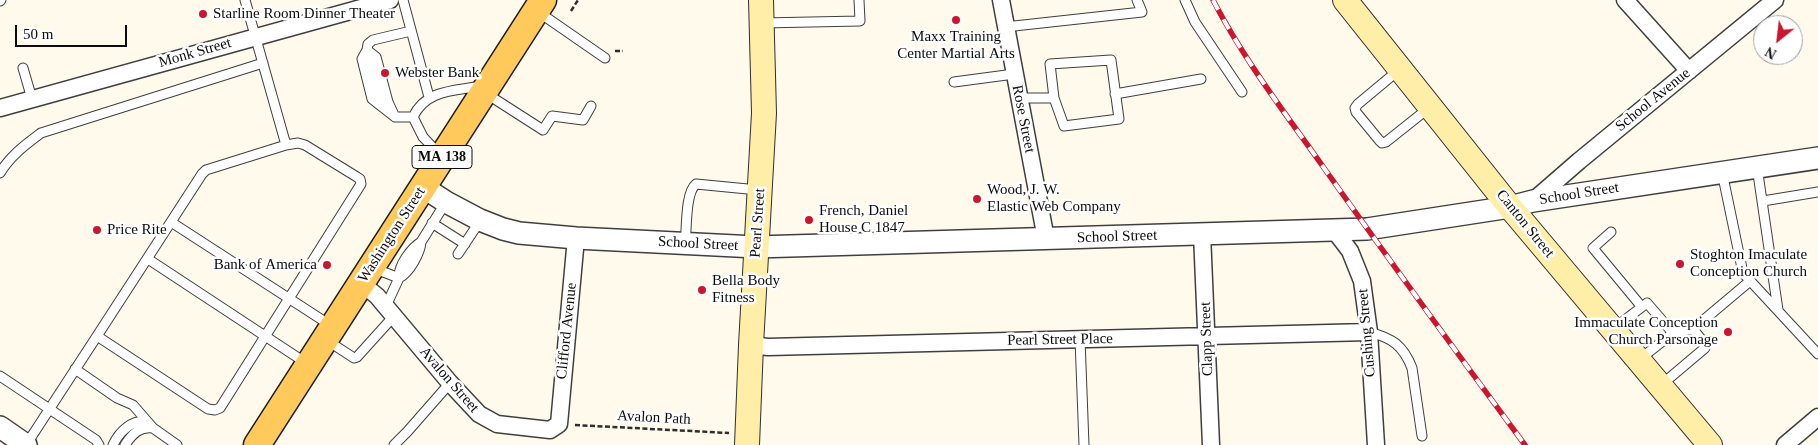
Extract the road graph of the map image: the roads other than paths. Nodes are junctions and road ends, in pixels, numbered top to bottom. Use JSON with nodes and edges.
{"nodes":[{"id":1,"x":246,"y":0,"type":"edge"},
{"id":2,"x":390,"y":0,"type":"edge"},
{"id":3,"x":403,"y":0,"type":"edge"},
{"id":4,"x":859,"y":0,"type":"edge"},
{"id":5,"x":1001,"y":0,"type":"edge"},
{"id":6,"x":1137,"y":0,"type":"edge"},
{"id":7,"x":1185,"y":0,"type":"edge"},
{"id":8,"x":1345,"y":0,"type":"edge"},
{"id":9,"x":1625,"y":0,"type":"edge"},
{"id":10,"x":1775,"y":0,"type":"edge"},
{"id":11,"x":540,"y":5,"type":"edge"},
{"id":12,"x":345,"y":6,"type":"edge"},
{"id":13,"x":761,"y":12,"type":"edge"},
{"id":14,"x":1005,"y":27,"type":"junction"},
{"id":15,"x":411,"y":31,"type":"junction"},
{"id":16,"x":255,"y":36,"type":"junction"},
{"id":17,"x":367,"y":50,"type":"junction"},
{"id":18,"x":608,"y":55,"type":"road end"},
{"id":19,"x":263,"y":63,"type":"junction"},
{"id":20,"x":23,"y":68,"type":"dead end"},
{"id":21,"x":1400,"y":69,"type":"junction"},
{"id":22,"x":1689,"y":71,"type":"junction"},
{"id":23,"x":1014,"y":74,"type":"junction"},
{"id":24,"x":1201,"y":79,"type":"dead end"},
{"id":25,"x":954,"y":82,"type":"dead end"},
{"id":26,"x":484,"y":92,"type":"junction"},
{"id":27,"x":1242,"y":92,"type":"dead end"},
{"id":28,"x":1116,"y":94,"type":"junction"},
{"id":29,"x":429,"y":97,"type":"junction"},
{"id":30,"x":1019,"y":98,"type":"junction"},
{"id":31,"x":1054,"y":98,"type":"junction"},
{"id":32,"x":32,"y":99,"type":"junction"},
{"id":33,"x":591,"y":106,"type":"dead end"},
{"id":34,"x":1430,"y":107,"type":"junction"},
{"id":35,"x":0,"y":108,"type":"edge"},
{"id":36,"x":395,"y":117,"type":"junction"},
{"id":37,"x":413,"y":117,"type":"junction"},
{"id":38,"x":286,"y":145,"type":"junction"},
{"id":39,"x":443,"y":157,"type":"junction"},
{"id":40,"x":1818,"y":158,"type":"edge"},
{"id":41,"x":1757,"y":167,"type":"junction"},
{"id":42,"x":1722,"y":172,"type":"junction"},
{"id":43,"x":0,"y":174,"type":"edge"},
{"id":44,"x":423,"y":187,"type":"junction"},
{"id":45,"x":760,"y":190,"type":"junction"},
{"id":46,"x":1818,"y":192,"type":"edge"},
{"id":47,"x":1762,"y":201,"type":"junction"},
{"id":48,"x":446,"y":202,"type":"junction"},
{"id":49,"x":1522,"y":204,"type":"junction"},
{"id":50,"x":480,"y":220,"type":"junction"},
{"id":51,"x":171,"y":222,"type":"junction"},
{"id":52,"x":432,"y":222,"type":"junction"},
{"id":53,"x":1334,"y":230,"type":"junction"},
{"id":54,"x":1611,"y":232,"type":"dead end"},
{"id":55,"x":1202,"y":234,"type":"junction"},
{"id":56,"x":576,"y":238,"type":"junction"},
{"id":57,"x":1046,"y":239,"type":"junction"},
{"id":58,"x":465,"y":244,"type":"junction"},
{"id":59,"x":685,"y":244,"type":"junction"},
{"id":60,"x":756,"y":247,"type":"junction"},
{"id":61,"x":458,"y":254,"type":"dead end"},
{"id":62,"x":148,"y":259,"type":"junction"},
{"id":63,"x":366,"y":275,"type":"junction"},
{"id":64,"x":400,"y":278,"type":"junction"},
{"id":65,"x":1750,"y":281,"type":"junction"},
{"id":66,"x":290,"y":298,"type":"junction"},
{"id":67,"x":1642,"y":306,"type":"junction"},
{"id":68,"x":1778,"y":310,"type":"junction"},
{"id":69,"x":390,"y":311,"type":"junction"},
{"id":70,"x":1612,"y":329,"type":"junction"},
{"id":71,"x":1693,"y":329,"type":"junction"},
{"id":72,"x":1369,"y":332,"type":"junction"},
{"id":73,"x":1672,"y":333,"type":"junction"},
{"id":74,"x":329,"y":334,"type":"junction"},
{"id":75,"x":97,"y":336,"type":"junction"},
{"id":76,"x":266,"y":336,"type":"junction"},
{"id":77,"x":1207,"y":336,"type":"junction"},
{"id":78,"x":1080,"y":339,"type":"junction"},
{"id":79,"x":751,"y":345,"type":"junction"},
{"id":80,"x":1818,"y":354,"type":"edge"},
{"id":81,"x":1639,"y":360,"type":"junction"},
{"id":82,"x":309,"y":365,"type":"junction"},
{"id":83,"x":75,"y":369,"type":"junction"},
{"id":84,"x":0,"y":376,"type":"edge"},
{"id":85,"x":450,"y":383,"type":"junction"},
{"id":86,"x":1660,"y":386,"type":"junction"},
{"id":87,"x":50,"y":408,"type":"junction"},
{"id":88,"x":1818,"y":418,"type":"edge"},
{"id":89,"x":559,"y":424,"type":"joint"},
{"id":90,"x":151,"y":425,"type":"junction"},
{"id":91,"x":0,"y":427,"type":"edge"},
{"id":92,"x":1422,"y":436,"type":"dead end"},
{"id":93,"x":748,"y":439,"type":"edge"},
{"id":94,"x":98,"y":444,"type":"edge"},
{"id":95,"x":26,"y":445,"type":"edge"},
{"id":96,"x":113,"y":445,"type":"edge"},
{"id":97,"x":125,"y":445,"type":"edge"},
{"id":98,"x":177,"y":445,"type":"edge"},
{"id":99,"x":258,"y":445,"type":"edge"},
{"id":100,"x":394,"y":445,"type":"edge"},
{"id":101,"x":1084,"y":445,"type":"edge"},
{"id":102,"x":1211,"y":445,"type":"edge"},
{"id":103,"x":1376,"y":445,"type":"edge"},
{"id":104,"x":1710,"y":445,"type":"edge"},
{"id":105,"x":1784,"y":445,"type":"edge"}],
"edges":[{"from":1,"to":16,"type":"lane"},
{"from":2,"to":12,"type":"street","name":"Monk Street"},
{"from":3,"to":15,"type":"lane"},
{"from":4,"to":13,"type":"lane"},
{"from":5,"to":14,"type":"street","name":"Rose Street"},
{"from":6,"to":14,"type":"lane"},
{"from":7,"to":27,"type":"lane"},
{"from":8,"to":21,"type":"main road","name":"Canton Street"},
{"from":9,"to":22,"type":"street"},
{"from":10,"to":22,"type":"street","name":"School Avenue"},
{"from":11,"to":18,"type":"lane"},
{"from":11,"to":26,"type":"main road","name":"Washington Street","number":"MA 138"},
{"from":12,"to":16,"type":"street","name":"Monk Street"},
{"from":13,"to":45,"type":"main road","name":"Pearl Street"},
{"from":14,"to":23,"type":"street","name":"Rose Street"},
{"from":15,"to":17,"type":"lane"},
{"from":15,"to":29,"type":"lane"},
{"from":16,"to":19,"type":"lane"},
{"from":16,"to":32,"type":"street","name":"Monk Street"},
{"from":17,"to":36,"type":"lane"},
{"from":17,"to":36,"type":"lane"},
{"from":19,"to":38,"type":"lane"},
{"from":19,"to":43,"type":"lane"},
{"from":20,"to":32,"type":"lane"},
{"from":21,"to":34,"type":"main road","name":"Canton Street"},
{"from":21,"to":34,"type":"lane"},
{"from":22,"to":49,"type":"street","name":"School Avenue"},
{"from":23,"to":25,"type":"lane"},
{"from":23,"to":30,"type":"street","name":"Rose Street"},
{"from":24,"to":28,"type":"lane"},
{"from":26,"to":29,"type":"lane"},
{"from":26,"to":33,"type":"lane"},
{"from":26,"to":39,"type":"main road","name":"Washington Street","number":"MA 138"},
{"from":28,"to":31,"type":"lane"},
{"from":28,"to":31,"type":"lane"},
{"from":29,"to":37,"type":"lane"},
{"from":30,"to":31,"type":"lane"},
{"from":30,"to":57,"type":"street","name":"Rose Street"},
{"from":32,"to":35,"type":"street","name":"Monk Street"},
{"from":34,"to":49,"type":"main road","name":"Canton Street"},
{"from":36,"to":37,"type":"lane"},
{"from":37,"to":39,"type":"lane"},
{"from":38,"to":51,"type":"lane"},
{"from":38,"to":66,"type":"lane"},
{"from":39,"to":44,"type":"main road","name":"Washington Street","number":"MA 138"},
{"from":40,"to":41,"type":"street","name":"School Street"},
{"from":41,"to":42,"type":"street","name":"School Street"},
{"from":41,"to":47,"type":"lane"},
{"from":42,"to":49,"type":"street","name":"School Street"},
{"from":42,"to":65,"type":"lane"},
{"from":44,"to":48,"type":"street","name":"School Street"},
{"from":44,"to":63,"type":"main road","name":"Washington Street","number":"MA 138"},
{"from":45,"to":59,"type":"lane"},
{"from":45,"to":60,"type":"main road","name":"Pearl Street"},
{"from":46,"to":47,"type":"lane"},
{"from":47,"to":68,"type":"lane"},
{"from":48,"to":50,"type":"street","name":"School Street"},
{"from":48,"to":52,"type":"lane"},
{"from":49,"to":53,"type":"street","name":"School Street"},
{"from":49,"to":70,"type":"main road","name":"Canton Street"},
{"from":50,"to":56,"type":"street","name":"School Street"},
{"from":50,"to":58,"type":"lane"},
{"from":51,"to":62,"type":"lane"},
{"from":51,"to":66,"type":"lane"},
{"from":52,"to":58,"type":"lane"},
{"from":52,"to":64,"type":"lane"},
{"from":53,"to":55,"type":"street","name":"School Street"},
{"from":53,"to":72,"type":"street","name":"Cushing Street"},
{"from":54,"to":67,"type":"lane"},
{"from":55,"to":57,"type":"street","name":"School Street"},
{"from":55,"to":77,"type":"street","name":"Clapp Street"},
{"from":56,"to":59,"type":"street","name":"School Street"},
{"from":56,"to":89,"type":"street","name":"Clifford Avenue"},
{"from":57,"to":60,"type":"street","name":"School Street"},
{"from":58,"to":61,"type":"lane"},
{"from":59,"to":60,"type":"street","name":"School Street"},
{"from":60,"to":79,"type":"main road","name":"Pearl Street"},
{"from":62,"to":75,"type":"lane"},
{"from":62,"to":76,"type":"lane"},
{"from":63,"to":64,"type":"lane"},
{"from":63,"to":69,"type":"street","name":"Avalon Street"},
{"from":63,"to":74,"type":"main road","name":"Washington Street","number":"MA 138"},
{"from":64,"to":69,"type":"lane"},
{"from":65,"to":68,"type":"lane"},
{"from":65,"to":71,"type":"lane"},
{"from":66,"to":74,"type":"lane"},
{"from":66,"to":76,"type":"lane"},
{"from":67,"to":70,"type":"lane"},
{"from":67,"to":73,"type":"lane"},
{"from":68,"to":80,"type":"lane"},
{"from":69,"to":74,"type":"lane"},
{"from":69,"to":85,"type":"street","name":"Avalon Street"},
{"from":70,"to":81,"type":"main road","name":"Canton Street"},
{"from":71,"to":73,"type":"lane"},
{"from":71,"to":86,"type":"lane"},
{"from":72,"to":77,"type":"street","name":"Pearl Street Place"},
{"from":72,"to":92,"type":"lane"},
{"from":72,"to":103,"type":"street","name":"Cushing Street"},
{"from":73,"to":81,"type":"lane"},
{"from":74,"to":82,"type":"main road","name":"Washington Street","number":"MA 138"},
{"from":75,"to":76,"type":"lane"},
{"from":75,"to":83,"type":"lane"},
{"from":76,"to":82,"type":"lane"},
{"from":77,"to":78,"type":"street","name":"Pearl Street Place"},
{"from":77,"to":102,"type":"street","name":"Clapp Street"},
{"from":78,"to":79,"type":"street","name":"Pearl Street Place"},
{"from":78,"to":101,"type":"lane"},
{"from":79,"to":93,"type":"main road","name":"Pearl Street"},
{"from":81,"to":86,"type":"main road","name":"Canton Street"},
{"from":82,"to":99,"type":"main road","name":"Washington Street","number":"MA 138"},
{"from":83,"to":87,"type":"lane"},
{"from":83,"to":90,"type":"lane"},
{"from":84,"to":87,"type":"lane"},
{"from":85,"to":89,"type":"street","name":"Avalon Street"},
{"from":85,"to":100,"type":"lane"},
{"from":86,"to":104,"type":"main road","name":"Canton Street"},
{"from":87,"to":94,"type":"lane"},
{"from":87,"to":95,"type":"lane"},
{"from":88,"to":105,"type":"street"},
{"from":90,"to":96,"type":"lane"},
{"from":90,"to":97,"type":"lane"},
{"from":90,"to":98,"type":"lane"},
{"from":91,"to":95,"type":"street"}]}
